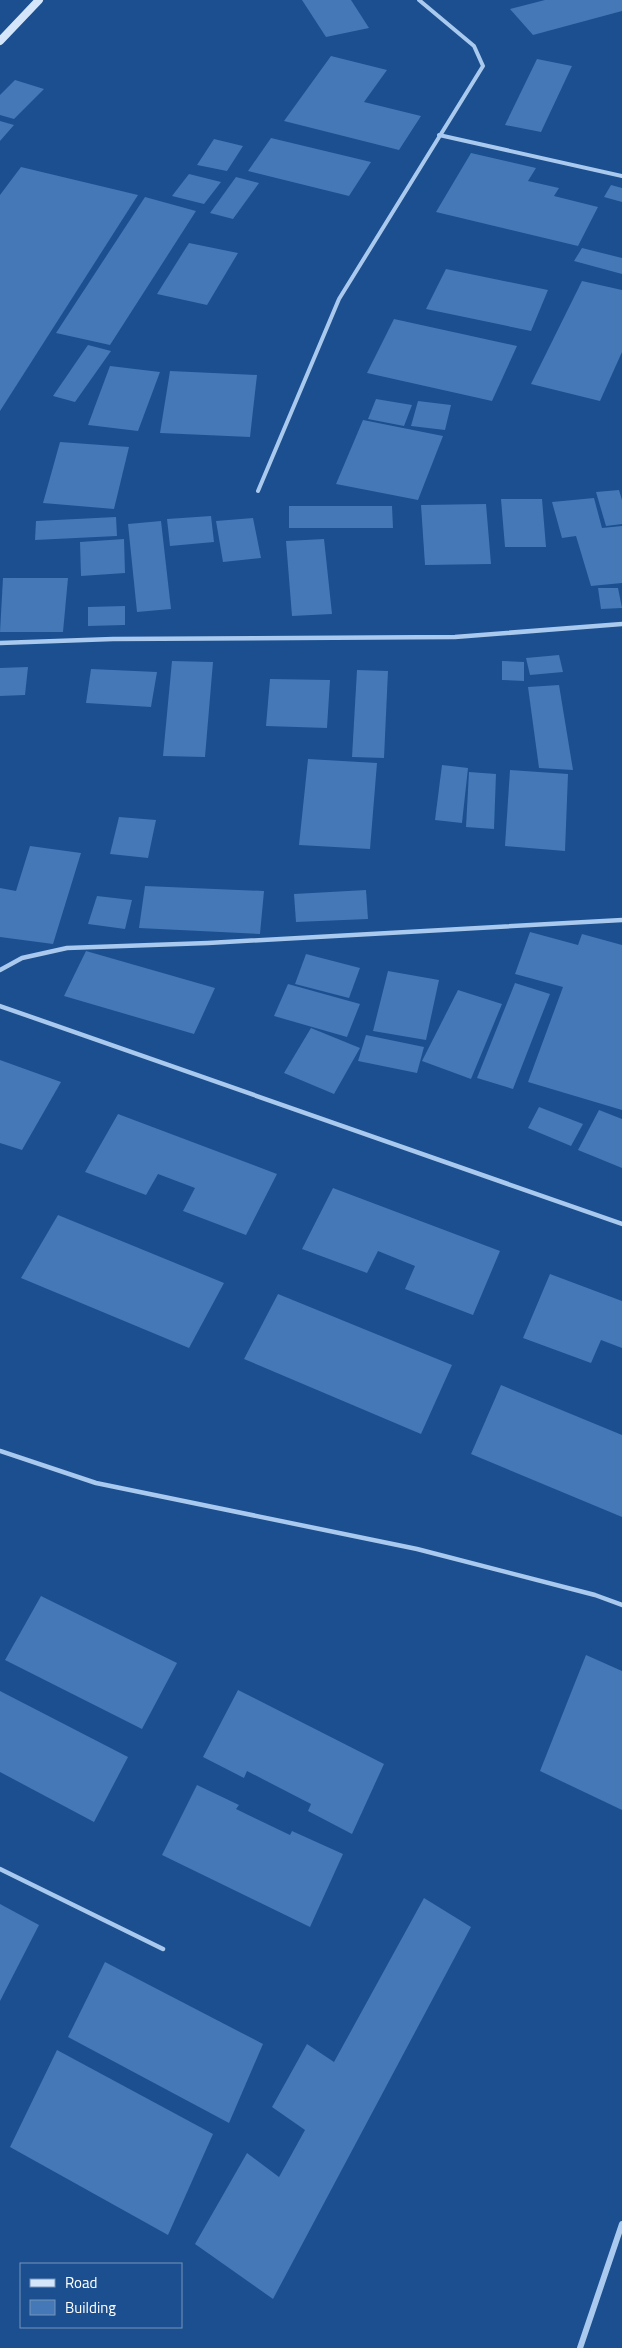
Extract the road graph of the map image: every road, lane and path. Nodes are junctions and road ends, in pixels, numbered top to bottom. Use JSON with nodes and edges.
{"nodes":[{"id":1,"x":39,"y":0,"type":"edge"},
{"id":2,"x":419,"y":0,"type":"edge"},
{"id":3,"x":0,"y":41,"type":"edge"},
{"id":4,"x":439,"y":135,"type":"junction"},
{"id":5,"x":622,"y":176,"type":"edge"},
{"id":6,"x":258,"y":491,"type":"dead end"},
{"id":7,"x":622,"y":624,"type":"edge"},
{"id":8,"x":0,"y":643,"type":"edge"},
{"id":9,"x":622,"y":920,"type":"edge"},
{"id":10,"x":0,"y":970,"type":"edge"},
{"id":11,"x":0,"y":1006,"type":"edge"},
{"id":12,"x":622,"y":1224,"type":"edge"},
{"id":13,"x":0,"y":1451,"type":"edge"},
{"id":14,"x":622,"y":1604,"type":"edge"},
{"id":15,"x":0,"y":1869,"type":"edge"},
{"id":16,"x":163,"y":1948,"type":"dead end"},
{"id":17,"x":622,"y":2224,"type":"edge"},
{"id":18,"x":580,"y":2348,"type":"edge"}],
"edges":[{"from":1,"to":3,"type":"main road"},
{"from":2,"to":4,"type":"street"},
{"from":4,"to":5,"type":"street"},
{"from":4,"to":6,"type":"street"},
{"from":7,"to":8,"type":"street"},
{"from":9,"to":10,"type":"street"},
{"from":11,"to":12,"type":"street"},
{"from":13,"to":14,"type":"lane"},
{"from":15,"to":16,"type":"lane"},
{"from":17,"to":18,"type":"street"}]}
